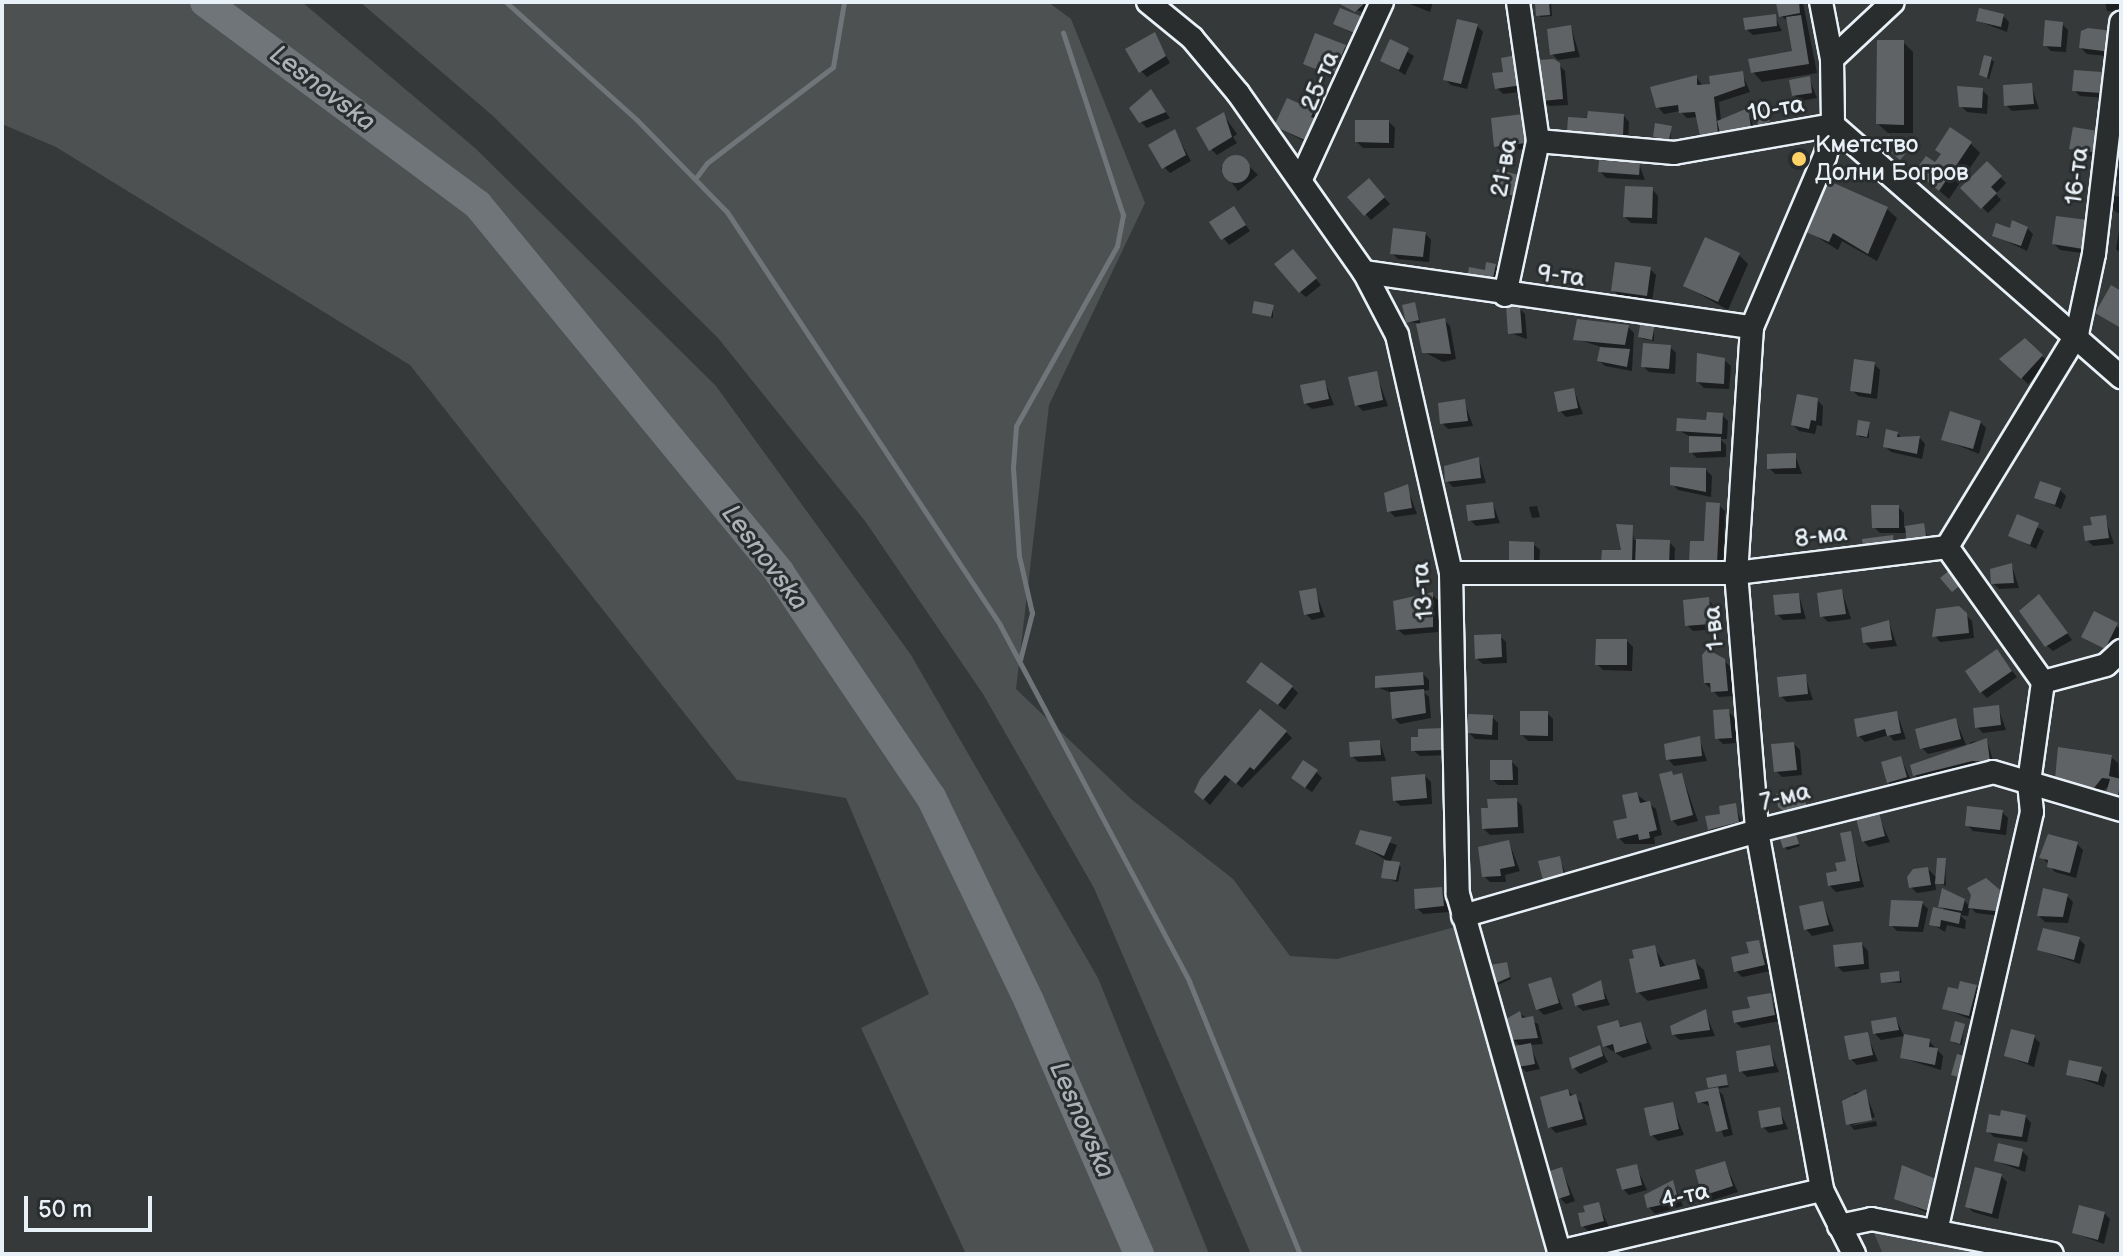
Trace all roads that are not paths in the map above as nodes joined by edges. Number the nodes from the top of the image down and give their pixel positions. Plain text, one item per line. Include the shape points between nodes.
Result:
1 (1148, 2) edge
2 (1382, 2) edge
3 (1518, 2) edge
4 (1821, 2) edge
5 (1893, 2) edge
6 (2121, 23) edge
7 (1832, 59) junction
8 (1833, 125) junction
9 (1538, 141) junction
10 (1301, 179) junction
11 (1364, 272) junction
12 (1505, 295) junction
13 (1752, 327) junction
14 (2077, 334) junction
15 (2121, 377) edge
16 (1947, 547) junction
17 (1451, 573) junction
18 (1736, 573) junction
19 (2121, 651) edge
20 (2043, 682) junction
21 (2029, 782) junction
22 (2121, 810) edge
23 (1757, 831) junction
24 (1463, 916) junction
25 (1822, 1190) junction
26 (1839, 1226) junction
27 (1936, 1231) junction
28 (1559, 1252) joint
29 (1854, 1254) edge
30 (2052, 1254) edge

1 - 10 street, 13-та via 1192,38
2 - 10 street, 25-та
3 - 9 street, 21-ва
4 - 7 street, 1-ва
5 - 7 street
6 - 14 street, 16-та via 2094,254
7 - 8 street, 1-ва
8 - 9 street, 10-та via 1674,153
8 - 13 street, 1-ва via 1825,156
8 - 14 street, 10-та
9 - 12 street, 21-ва
10 - 11 street, 13-та
11 - 12 street, 9-та
11 - 17 street, 13-та via 1397,335
12 - 13 street, 9-та
13 - 18 street, 1-ва
14 - 15 street, 10-та
14 - 16 street
16 - 18 street, 8-ма
16 - 20 street
17 - 18 street, 8-ма
17 - 24 street, 13-та via 1458,894
18 - 23 street, 1-ва
19 - 20 street via 2106,665
20 - 21 street
21 - 22 street, 7-ма
21 - 23 street, 7-ма via 1993,772
21 - 27 street via 2032,812
23 - 24 street, 7-ма
23 - 25 street, 1-ва
24 - 28 street, 13-та
25 - 26 street, 1-ва
25 - 28 street, 4-та
26 - 27 street via 1871,1219
26 - 29 street, 1-ва
27 - 30 street

